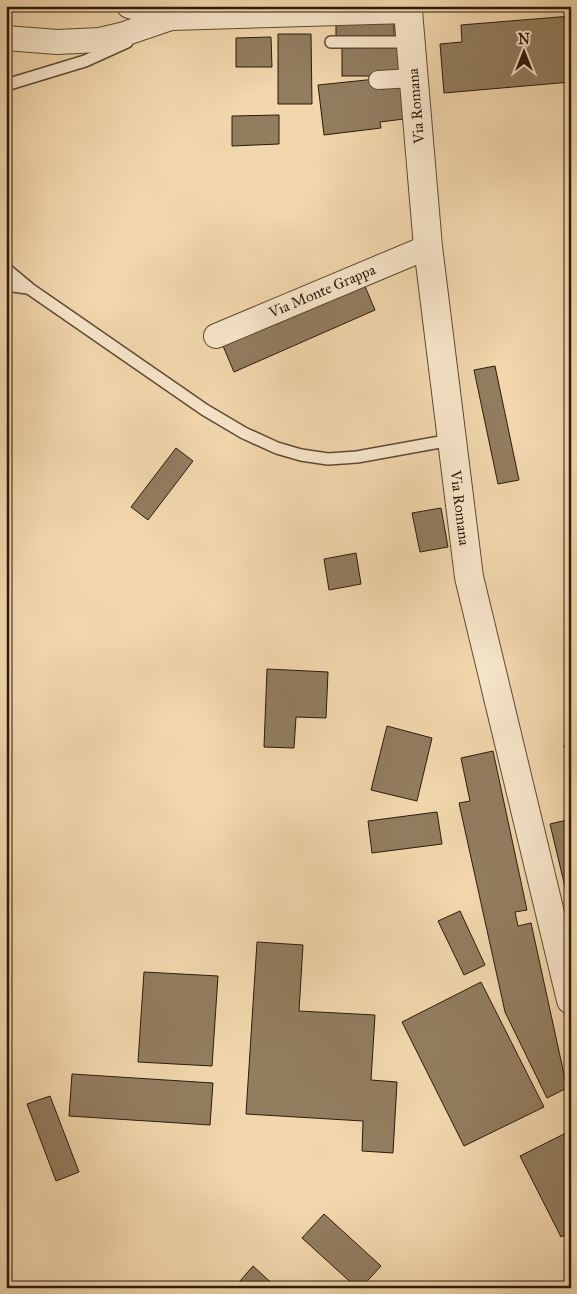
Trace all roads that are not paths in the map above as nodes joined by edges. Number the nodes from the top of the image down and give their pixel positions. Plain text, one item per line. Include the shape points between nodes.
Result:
1 (129, 6) edge
2 (408, 9) edge
3 (171, 18) junction
4 (6, 38) edge
5 (331, 42) dead end
6 (410, 42) junction
7 (413, 78) junction
8 (378, 80) dead end
9 (6, 85) edge
10 (428, 247) junction
11 (6, 269) edge
12 (6, 284) edge
13 (30, 289) junction
14 (216, 336) dead end
15 (451, 440) junction
16 (571, 1000) edge

1 - 3 street
2 - 3 street
2 - 6 street, Via Romana
3 - 4 street via 100,40 57,42
3 - 9 lane via 98,56
5 - 6 lane
6 - 7 street, Via Romana
7 - 8 street
7 - 10 street, Via Romana
10 - 14 street, Via Monte Grappa
10 - 15 street, Via Romana
11 - 13 lane
12 - 13 lane
13 - 15 lane via 205,410 276,448 328,459
15 - 16 street, Via Romana via 469,577

